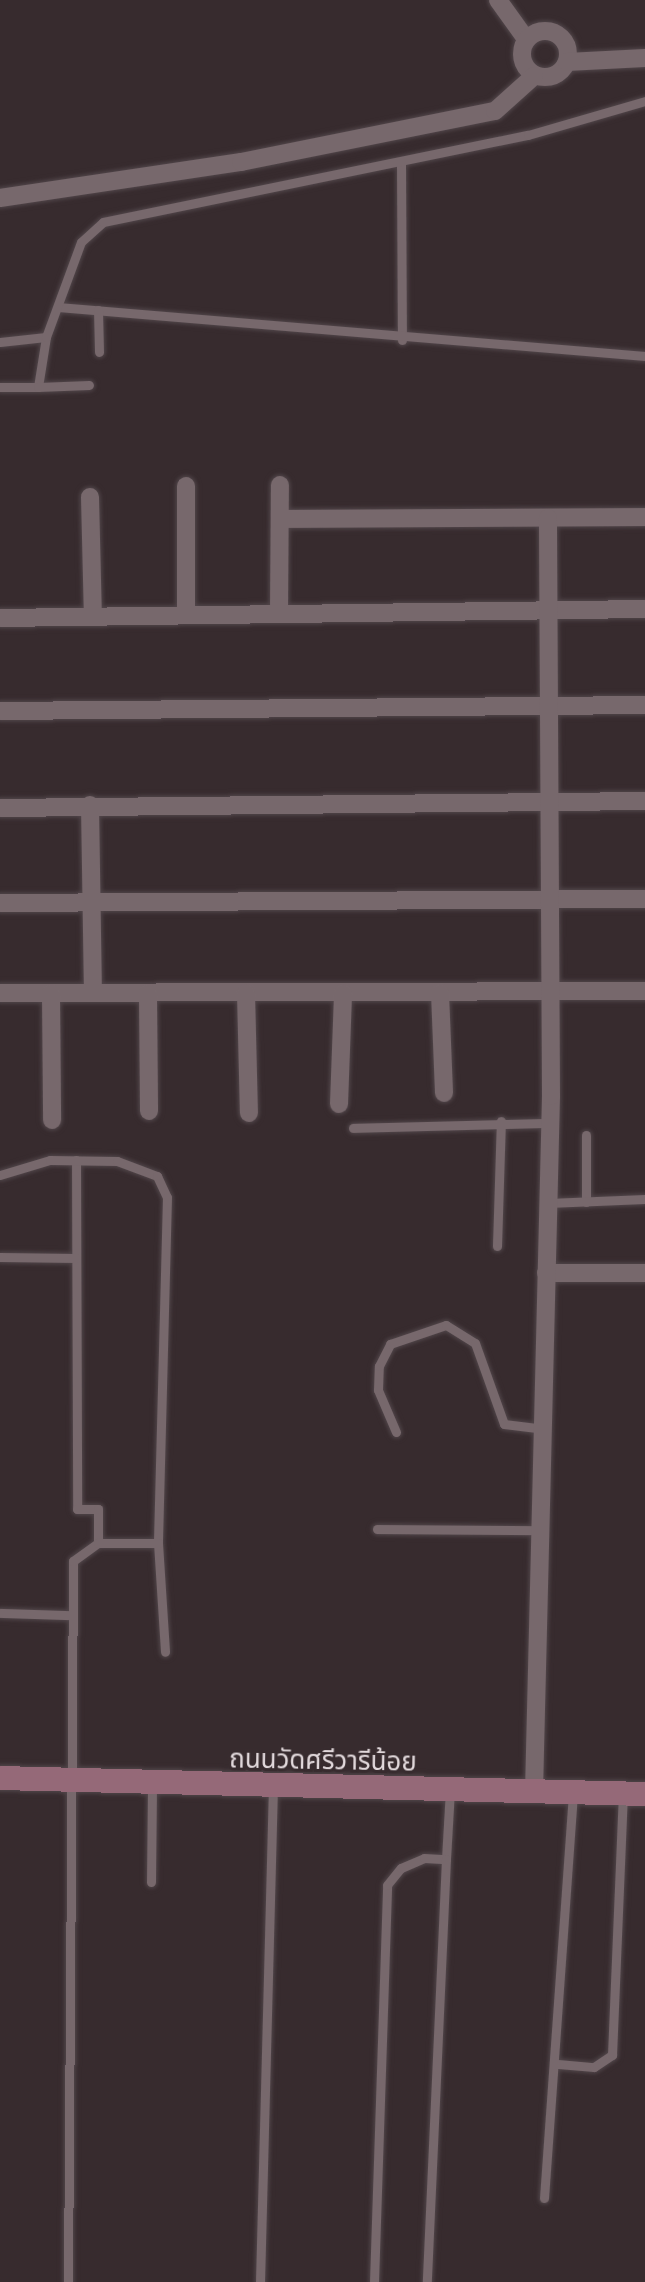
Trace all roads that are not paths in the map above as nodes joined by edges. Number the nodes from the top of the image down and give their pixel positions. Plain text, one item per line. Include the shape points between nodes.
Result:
1 (498, 0) edge
2 (526, 39) junction
3 (645, 58) edge
4 (567, 62) junction
5 (534, 76) junction
6 (645, 101) edge
7 (401, 162) junction
8 (0, 198) edge
9 (58, 307) junction
10 (98, 310) junction
11 (46, 337) junction
12 (402, 340) junction
13 (0, 342) edge
14 (99, 352) dead end
15 (645, 356) edge
16 (89, 385) dead end
17 (0, 387) edge
18 (38, 387) junction
19 (280, 485) dead end
20 (186, 486) dead end
21 (90, 497) dead end
22 (645, 517) edge
23 (548, 518) junction
24 (280, 519) junction
25 (547, 609) junction
26 (645, 609) edge
27 (279, 614) junction
28 (186, 615) junction
29 (93, 617) junction
30 (0, 618) edge
31 (645, 705) edge
32 (545, 706) junction
33 (0, 711) edge
34 (645, 801) edge
35 (548, 802) junction
36 (90, 805) junction
37 (0, 808) edge
38 (645, 899) edge
39 (550, 900) junction
40 (92, 902) junction
41 (0, 903) edge
42 (645, 991) edge
43 (552, 992) junction
44 (0, 993) edge
45 (51, 993) junction
46 (93, 993) junction
47 (148, 993) junction
48 (246, 993) junction
49 (343, 993) junction
50 (440, 993) junction
51 (444, 1093) dead end
52 (339, 1104) dead end
53 (149, 1111) dead end
54 (249, 1113) dead end
55 (52, 1120) dead end
56 (501, 1121) junction
57 (550, 1123) junction
58 (353, 1128) dead end
59 (586, 1135) dead end
60 (76, 1160) junction
61 (0, 1175) edge
62 (645, 1199) edge
63 (586, 1202) junction
64 (548, 1203) junction
65 (497, 1246) dead end
66 (0, 1257) edge
67 (76, 1258) junction
68 (546, 1273) junction
69 (645, 1273) edge
70 (543, 1429) junction
71 (396, 1432) dead end
72 (377, 1529) dead end
73 (540, 1530) junction
74 (98, 1543) junction
75 (158, 1543) junction
76 (0, 1613) edge
77 (68, 1615) junction
78 (165, 1652) dead end
79 (0, 1778) edge
80 (70, 1780) junction
81 (152, 1782) junction
82 (273, 1786) junction
83 (450, 1790) junction
84 (534, 1792) junction
85 (573, 1792) junction
86 (634, 1794) edge
87 (446, 1859) junction
88 (151, 1882) dead end
89 (558, 2064) junction
90 (544, 2198) dead end
91 (68, 2282) edge
92 (260, 2282) edge
93 (374, 2282) edge
94 (427, 2282) edge

1 - 2 street
2 - 4 street via 556,34
2 - 5 street via 523,63
3 - 4 street
4 - 5 street via 558,74
5 - 8 street via 495,111 241,162
6 - 7 lane
7 - 9 lane via 103,222 81,242
7 - 12 lane
9 - 10 lane
9 - 11 lane
10 - 12 lane
10 - 14 lane
11 - 13 lane
11 - 18 lane
12 - 15 lane
16 - 18 lane
17 - 18 lane
19 - 24 street
20 - 28 street
21 - 29 street
22 - 23 street
23 - 24 street
23 - 25 street
24 - 27 street
25 - 26 street
25 - 27 street
25 - 32 street
27 - 28 street
28 - 29 street
29 - 30 street
31 - 32 street
32 - 33 street
32 - 35 street
34 - 35 street
35 - 36 street
35 - 39 street
36 - 37 street
36 - 40 street
38 - 39 street
39 - 40 street
39 - 43 street
40 - 41 street
40 - 46 street
42 - 43 street
43 - 50 street
43 - 57 street
44 - 45 street
45 - 46 street
45 - 55 street
46 - 47 street
47 - 48 street
47 - 53 street
48 - 49 street
48 - 54 street
49 - 50 street
49 - 52 street
50 - 51 street
56 - 57 lane
56 - 58 lane
56 - 65 lane
57 - 64 street
59 - 63 lane
60 - 61 lane
60 - 67 lane
60 - 75 lane via 144,1168 167,1197
62 - 63 lane
63 - 64 lane
64 - 68 street
66 - 67 lane
67 - 74 lane via 77,1509 98,1509
68 - 69 street
68 - 70 street
70 - 71 lane via 504,1424 475,1343 446,1325 390,1344 379,1366 378,1390
70 - 73 street
72 - 73 lane
73 - 84 street
74 - 75 lane
74 - 77 lane via 73,1561
75 - 78 lane
76 - 77 lane
77 - 80 lane
79 - 80 main road, ถนนวัดศรีวารีน้อย
80 - 81 main road, ถนนวัดศรีวารีน้อย
80 - 91 lane
81 - 82 main road, ถนนวัดศรีวารีน้อย
81 - 88 lane
82 - 83 main road, ถนนวัดศรีวารีน้อย
82 - 92 lane
83 - 84 main road, ถนนวัดศรีวารีน้อย
83 - 87 lane
84 - 85 main road, ถนนวัดศรีวารีน้อย
85 - 86 main road, ถนนวัดศรีวารีน้อย
85 - 89 lane
86 - 89 lane via 612,2055 594,2067
87 - 93 lane via 414,1862 387,1885
87 - 94 lane
89 - 90 lane

